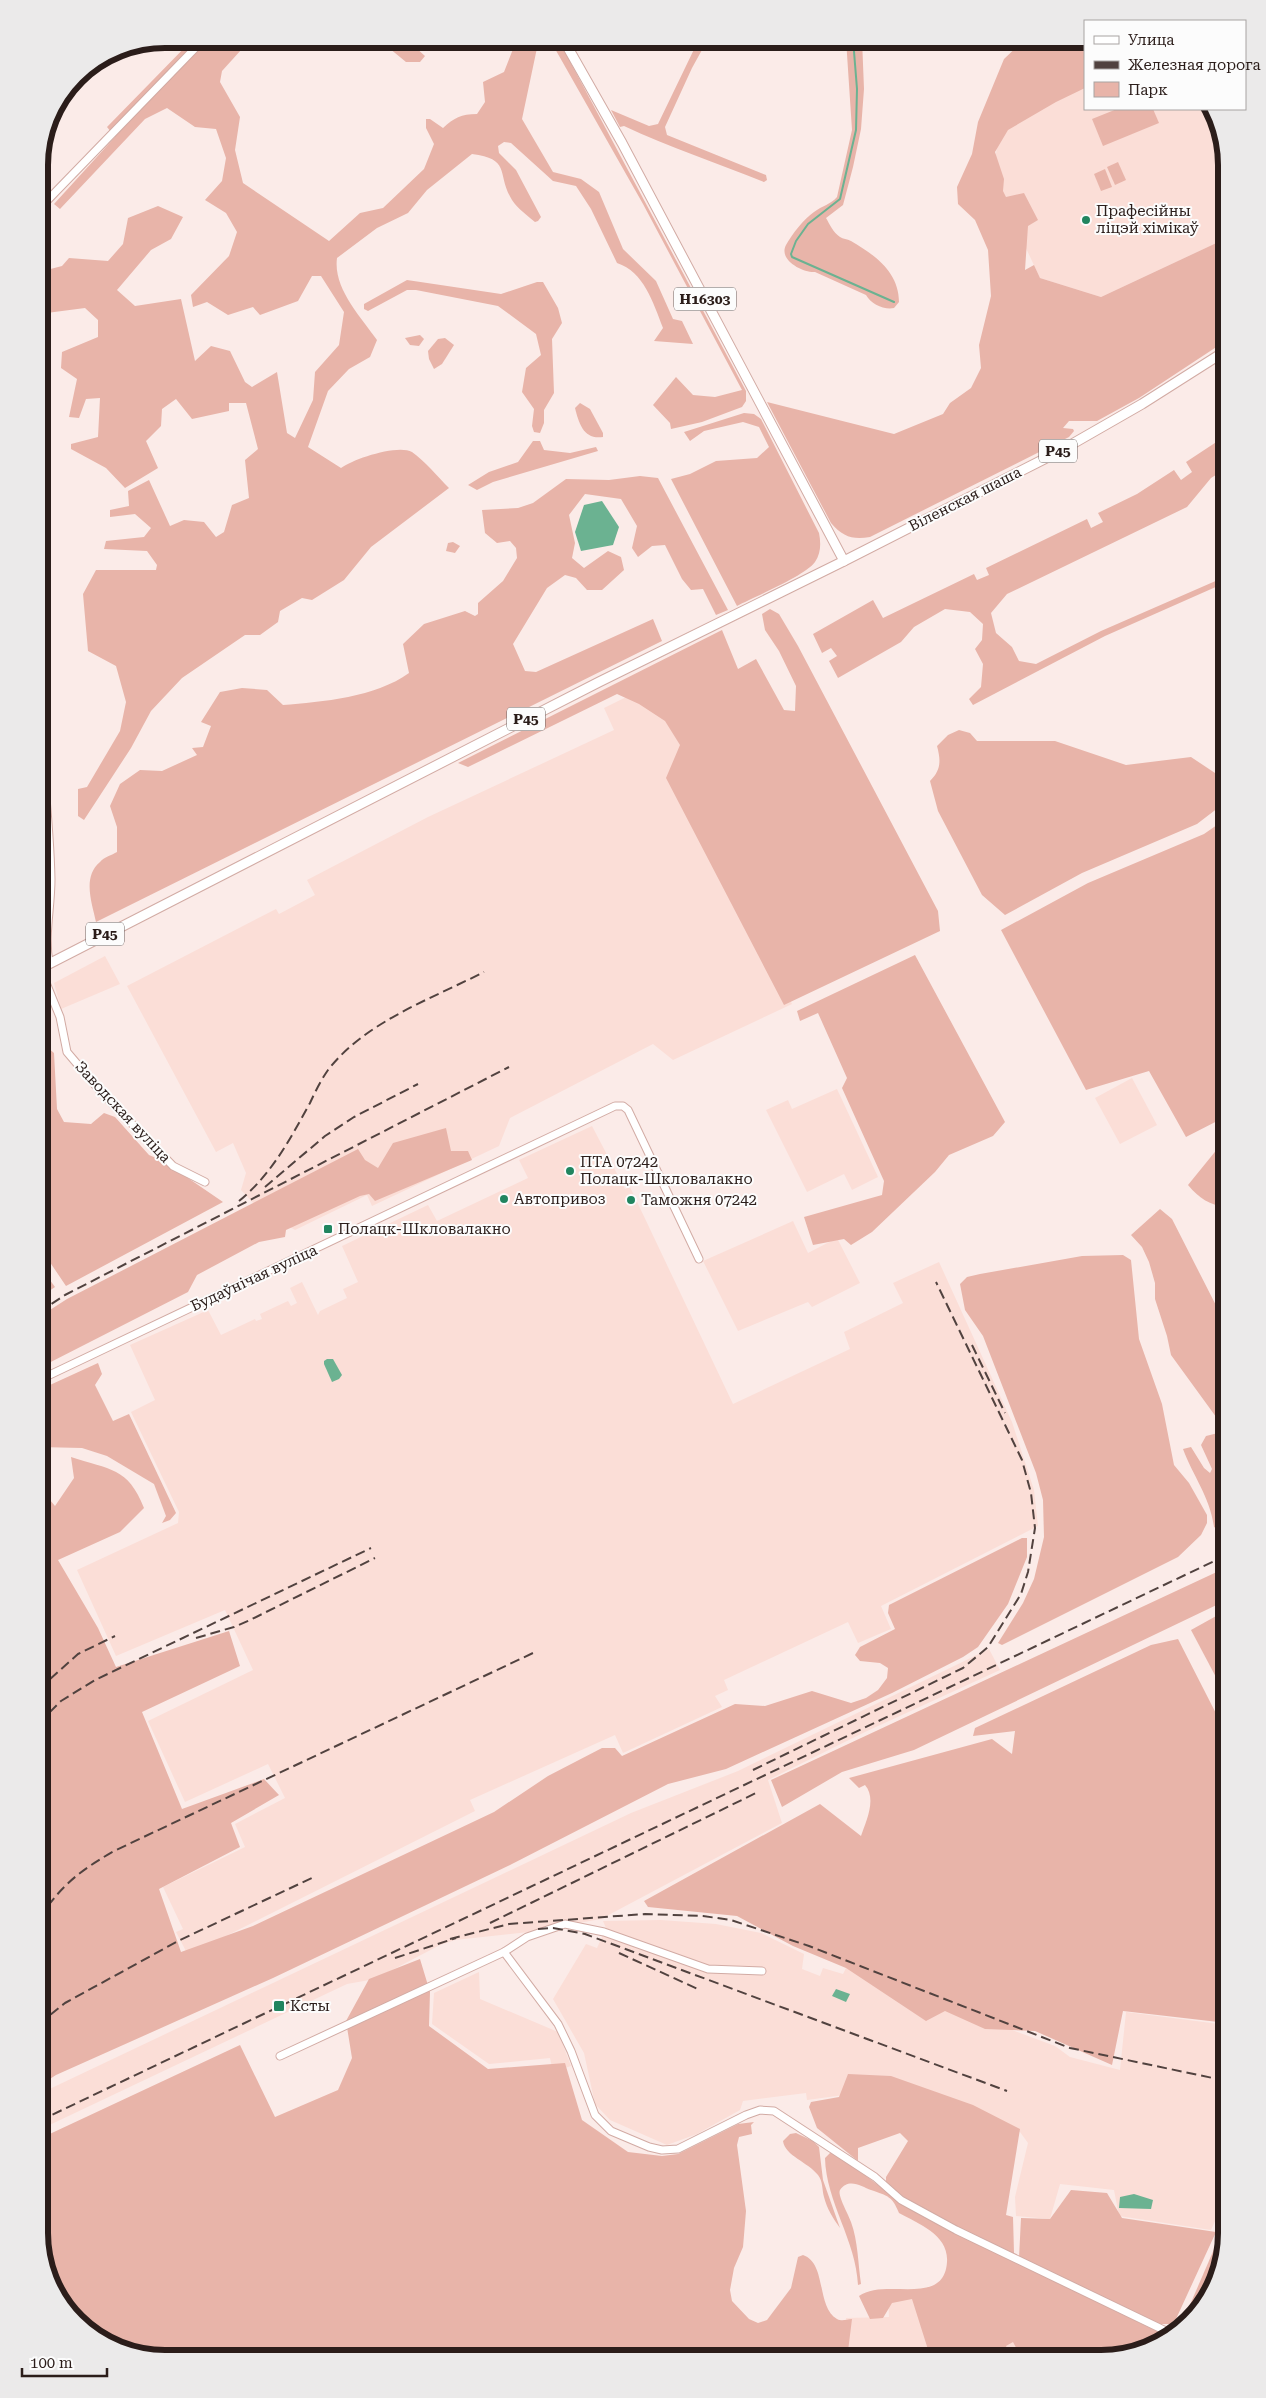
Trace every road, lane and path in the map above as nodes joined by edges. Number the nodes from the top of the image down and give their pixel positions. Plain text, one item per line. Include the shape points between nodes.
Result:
1 (195, 48) edge
2 (568, 48) edge
3 (48, 200) edge
4 (1218, 356) edge
5 (844, 561) junction
6 (48, 838) edge
7 (48, 922) edge
8 (48, 958) edge
9 (49, 963) joint
10 (48, 988) edge
11 (205, 1182) dead end
12 (700, 1259) dead end
13 (48, 1376) edge
14 (504, 1952) junction
15 (762, 1971) dead end
16 (280, 2056) dead end
17 (1166, 2331) edge

1 - 3 street
2 - 5 main road, Н16303
4 - 5 main road, Віленская шаша / Р45 via 1104,426
5 - 9 main road, Р45 via 599,682
6 - 7 street via 51,878
8 - 9 street
10 - 11 street, Заводская вуліца via 60,1017 67,1052 173,1166
12 - 13 street, Будаўнічая вуліца via 630,1113 623,1106 615,1106
14 - 15 street via 527,1937 565,1924 604,1932 708,1969
14 - 16 street
14 - 17 street via 558,2024 595,2115 611,2131 649,2147 678,2149 746,2115 760,2110 774,2111 875,2177 901,2200 956,2230

